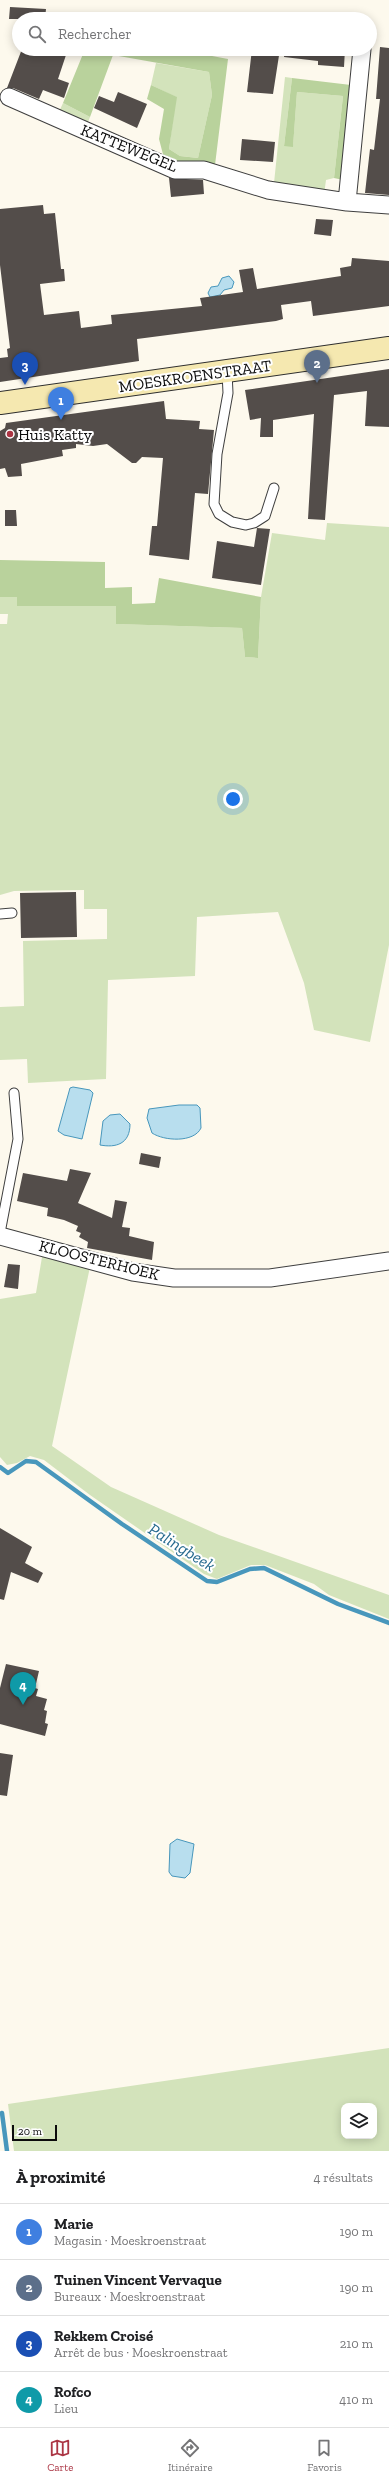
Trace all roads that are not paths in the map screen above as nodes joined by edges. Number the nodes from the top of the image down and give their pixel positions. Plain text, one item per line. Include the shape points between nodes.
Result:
1 (361, 56) edge
2 (9, 97) dead end
3 (347, 202) junction
4 (389, 205) edge
5 (389, 348) edge
6 (227, 372) junction
7 (0, 403) edge
8 (274, 488) dead end
9 (12, 913) dead end
10 (0, 914) edge
11 (14, 1093) dead end
12 (0, 1235) edge
13 (389, 1261) edge

1 - 3 street
2 - 3 street, KATTEWEGEL via 175,170 204,170 268,190
3 - 4 street, KATTEWEGEL
5 - 6 main road, MOESKROENSTRAAT
6 - 7 main road, MOESKROENSTRAAT
6 - 8 lane via 228,393 217,454 214,504 218,514 232,522 246,525 254,523 265,516
9 - 10 lane
11 - 12 lane via 18,1139
12 - 13 street, KLOOSTERHOEK via 133,1272 174,1278 270,1278

